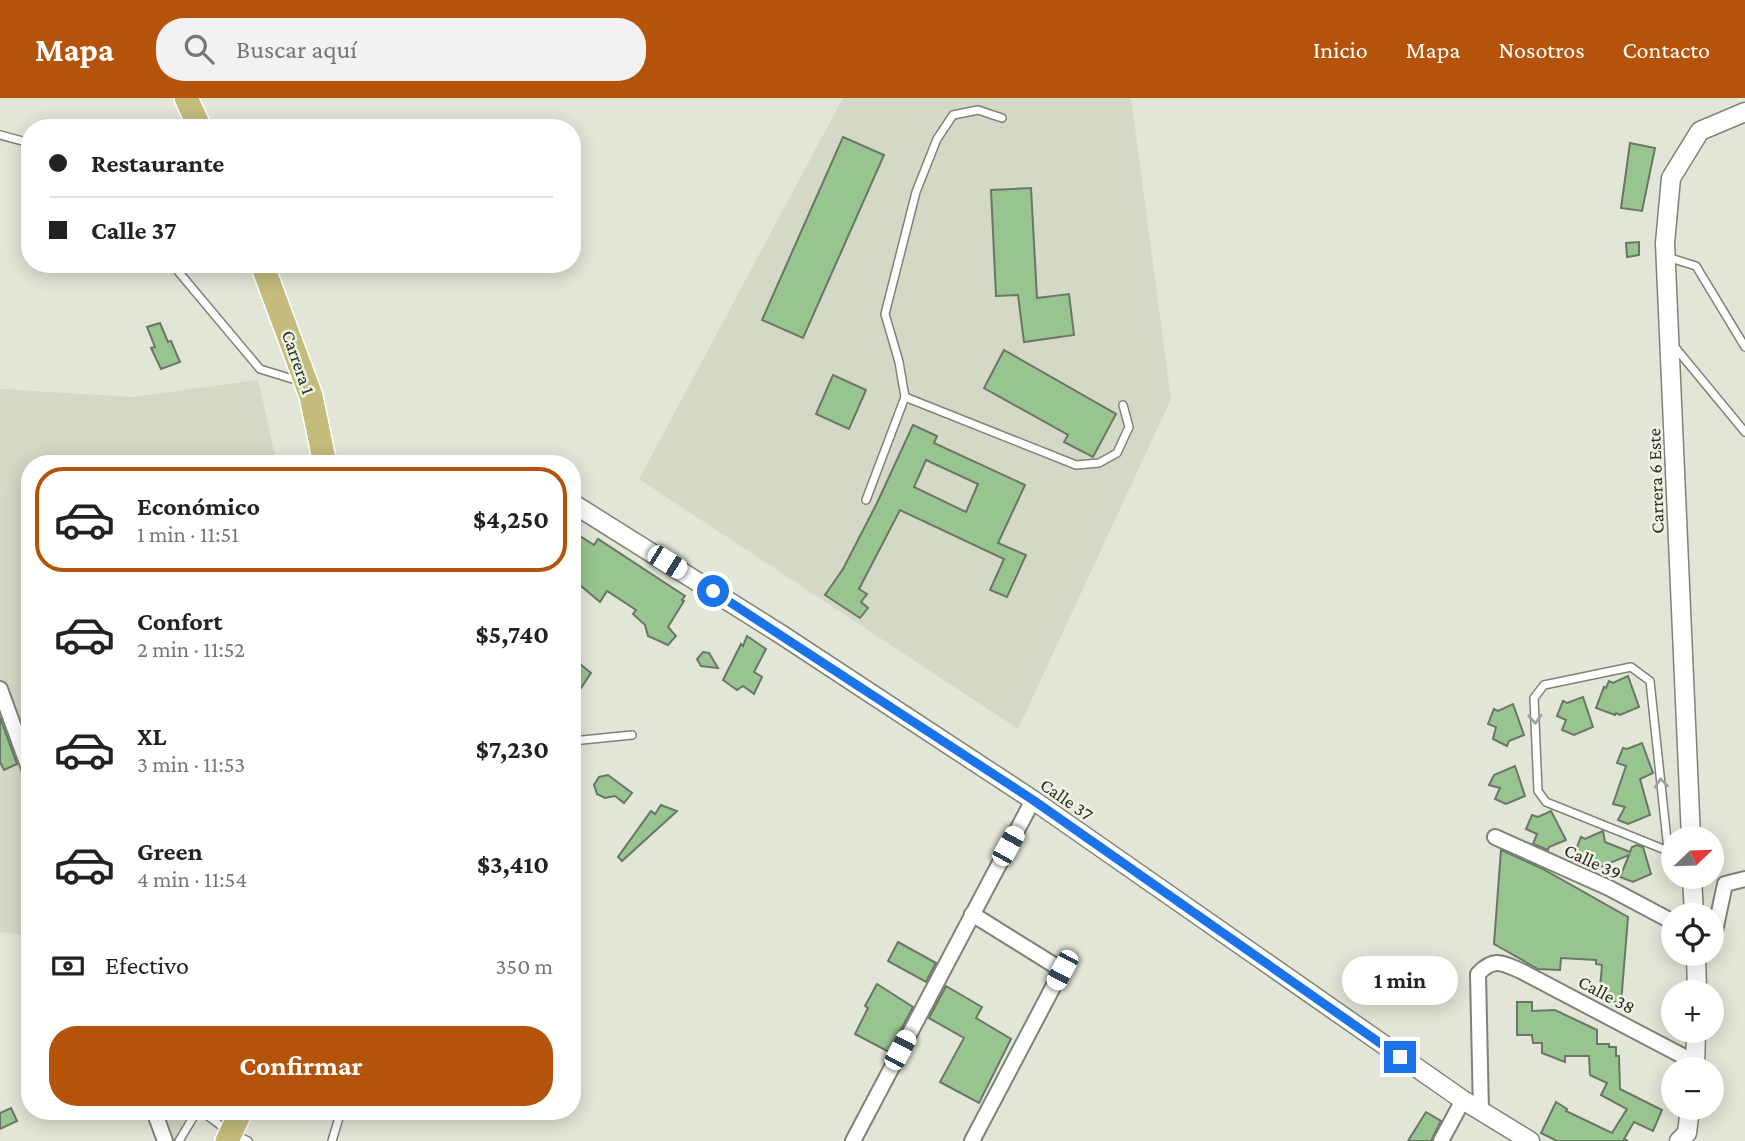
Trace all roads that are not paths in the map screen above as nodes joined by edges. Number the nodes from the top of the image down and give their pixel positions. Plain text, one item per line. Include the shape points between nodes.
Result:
1 (186, 98) edge
2 (1745, 112) edge
3 (1002, 118) dead end
4 (196, 119) edge
5 (0, 135) edge
6 (21, 141) edge
7 (1666, 257) junction
8 (180, 273) edge
9 (265, 273) edge
10 (1670, 340) junction
11 (1745, 347) edge
12 (306, 383) junction
13 (905, 397) junction
14 (1123, 405) dead end
15 (1745, 432) edge
16 (323, 455) edge
17 (866, 500) dead end
18 (581, 509) edge
19 (0, 689) edge
20 (632, 734) dead end
21 (581, 740) edge
22 (21, 746) edge
23 (1033, 800) junction
24 (1690, 826) edge
25 (1495, 837) dead end
26 (1670, 852) edge
27 (1745, 879) edge
28 (1721, 903) edge
29 (972, 914) junction
30 (1661, 916) edge
31 (1679, 1057) edge
32 (1463, 1100) junction
33 (1482, 1112) junction
34 (157, 1120) edge
35 (193, 1120) edge
36 (211, 1120) edge
37 (239, 1120) edge
38 (338, 1120) edge
39 (1689, 1120) edge
40 (235, 1138) edge
41 (165, 1141) edge
42 (179, 1141) edge
43 (332, 1141) edge
44 (853, 1141) edge
45 (972, 1141) edge
46 (1441, 1141) edge
47 (1530, 1141) edge
48 (1679, 1141) edge

1 - 4 main road
2 - 7 street, Carrera 6 Este via 1700,131 1671,178
3 - 13 lane via 978,110 953,115 937,139 916,192 885,314
5 - 6 lane
7 - 10 street, Carrera 6 Este
7 - 11 lane via 1696,266
8 - 12 lane via 260,369
9 - 12 main road, Carrera 1
10 - 15 lane
10 - 24 street, Carrera 6 Este
12 - 16 main road, Carrera 1
13 - 14 lane via 1076,465 1100,463 1117,453 1129,426
13 - 17 lane
18 - 23 street, Calle 37
19 - 22 street
20 - 21 lane
23 - 29 street
23 - 32 street, Calle 37
25 - 30 street, Calle 39
26 -> 26 lane via 1650,681 1631,667 1545,685 1534,698 1538,791 1546,802
27 - 28 street via 1725,884
29 - 44 street
29 - 45 street via 1062,970
31 - 33 street, Calle 38 via 1521,971 1488,964 1478,974
32 - 33 street, Calle 37
32 - 46 street
33 - 47 street, Calle 37
34 - 41 street
35 - 42 lane
36 - 40 lane
37 - 40 main road
38 - 43 lane
39 - 48 street via 1687,1133

